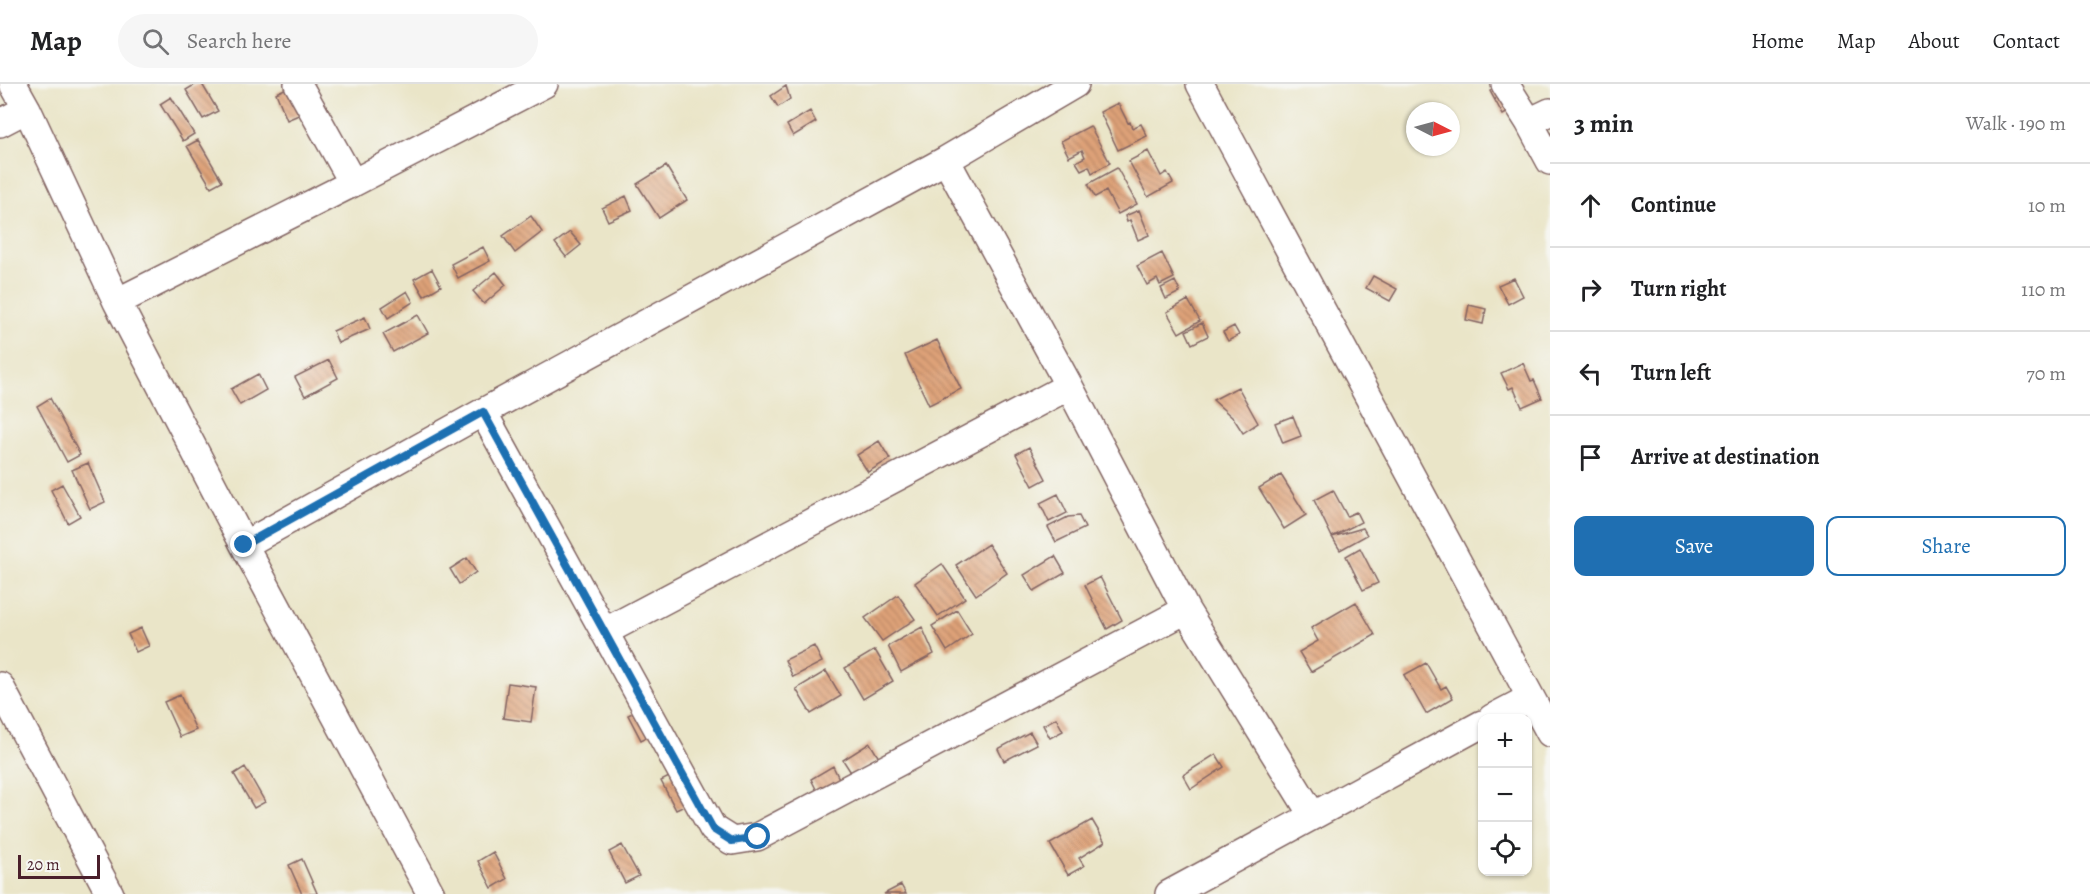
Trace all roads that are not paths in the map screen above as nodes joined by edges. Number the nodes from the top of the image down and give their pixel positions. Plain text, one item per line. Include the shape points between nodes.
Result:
1 (13, 84) edge
2 (298, 84) edge
3 (544, 84) edge
4 (1075, 84) edge
5 (1200, 84) edge
6 (1505, 84) edge
7 (27, 109) junction
8 (1539, 117) edge
9 (0, 123) edge
10 (946, 160) junction
11 (1550, 161) edge
12 (353, 183) junction
13 (117, 302) junction
14 (1069, 386) junction
15 (483, 412) junction
16 (244, 545) junction
17 (1186, 610) junction
18 (603, 632) junction
19 (0, 686) edge
20 (1530, 698) junction
21 (1500, 714) edge
22 (1478, 726) edge
23 (1550, 733) edge
24 (1313, 816) junction
25 (110, 894) edge
26 (431, 894) edge
27 (1169, 894) edge

1 - 7 street
2 - 12 street
3 - 12 street
4 - 10 street
5 - 20 street
6 - 8 street
7 - 9 street
7 - 13 street
8 - 11 street
10 - 14 street
10 - 15 street
12 - 13 street
13 - 16 street
14 - 17 street
14 - 18 street
15 - 16 street
15 - 18 street
16 - 26 street
17 - 18 street via 758,837 732,841 713,829
17 - 24 street
19 - 25 street
20 - 21 street
20 - 23 street
22 - 24 street
24 - 27 street

